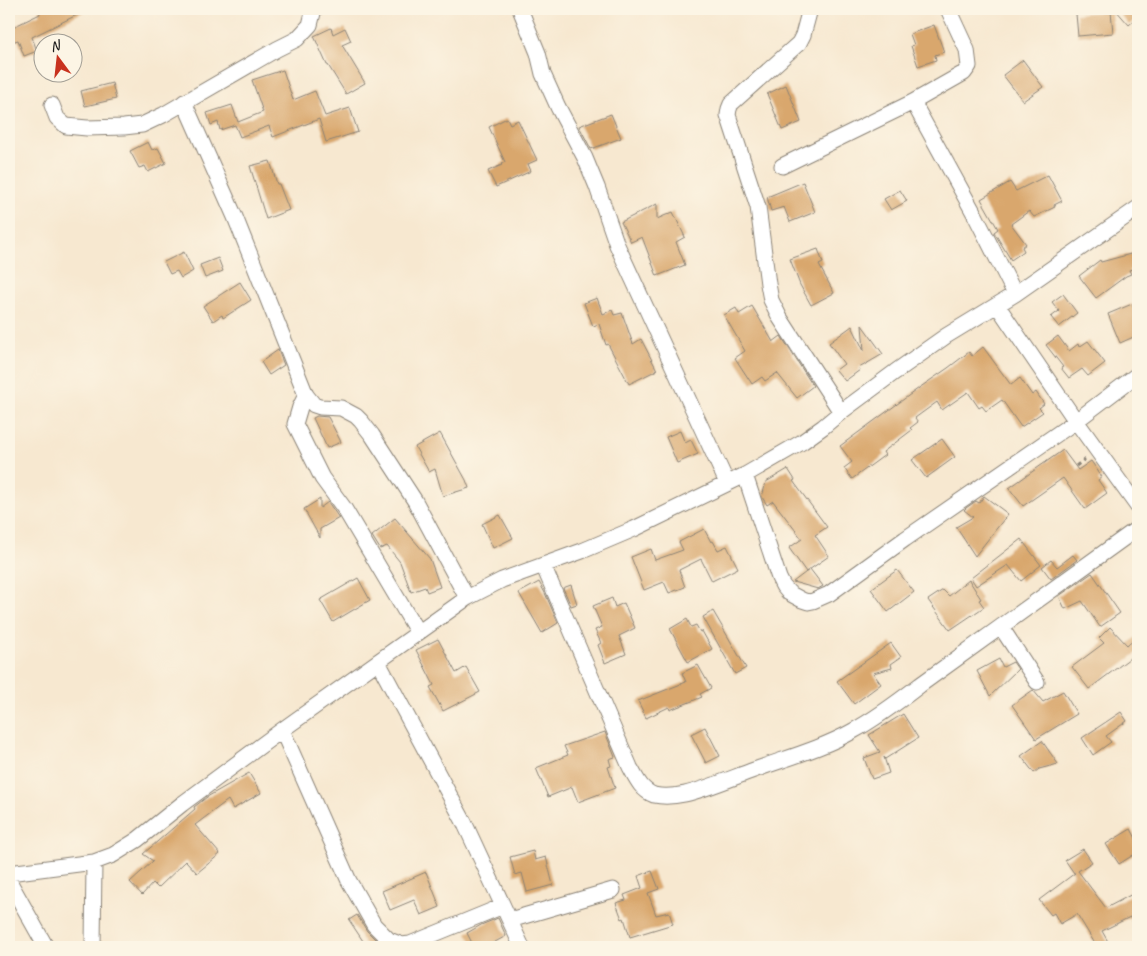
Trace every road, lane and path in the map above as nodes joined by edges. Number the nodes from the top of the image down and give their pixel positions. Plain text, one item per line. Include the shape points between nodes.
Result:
1 (314, 9) edge
2 (520, 9) edge
3 (810, 9) edge
4 (948, 9) edge
5 (184, 102) junction
6 (913, 102) junction
7 (52, 105) dead end
8 (782, 166) dead end
9 (1138, 208) edge
10 (1015, 294) junction
11 (997, 305) junction
12 (1138, 374) edge
13 (306, 395) junction
14 (841, 412) junction
15 (1076, 421) junction
16 (745, 475) junction
17 (727, 483) junction
18 (1138, 507) edge
19 (1138, 528) edge
20 (543, 565) junction
21 (466, 598) junction
22 (1000, 627) junction
23 (418, 633) junction
24 (378, 662) junction
25 (1037, 682) dead end
26 (282, 730) junction
27 (94, 862) junction
28 (9, 873) edge
29 (9, 881) edge
30 (613, 890) dead end
31 (503, 906) junction
32 (510, 920) junction
33 (46, 947) edge
34 (93, 947) edge
35 (522, 947) edge

1 - 5 street via 310,25 296,39
2 - 17 street via 547,82 598,187 617,245
3 - 14 street via 804,35 798,43 731,104 728,115 758,207 771,300
4 - 6 street via 968,50 969,66 964,73
5 - 7 street via 142,124 114,128 66,126 57,118
5 - 13 street via 235,217
6 - 8 street
6 - 10 street
9 - 10 street
10 - 11 street
11 - 14 street via 946,336
11 - 15 street
12 - 15 street
13 - 21 street via 314,405 341,408 361,421 416,501
13 - 23 street via 295,424 322,478 344,508
14 - 16 street via 802,442
15 - 16 street via 829,594 808,602 797,598 779,578
15 - 18 street
16 - 17 street
17 - 20 street via 634,529
19 - 22 street
20 - 21 street
20 - 22 street via 630,767 638,782 656,795 685,794 819,747 852,732
21 - 23 street
22 - 25 street
23 - 24 street
24 - 26 street
24 - 31 street via 464,822
26 - 27 street via 137,840
26 - 31 street via 349,881 374,925 389,940 410,944
27 - 28 street
27 - 34 street
29 - 33 street
30 - 32 street
31 - 32 street
32 - 35 street

